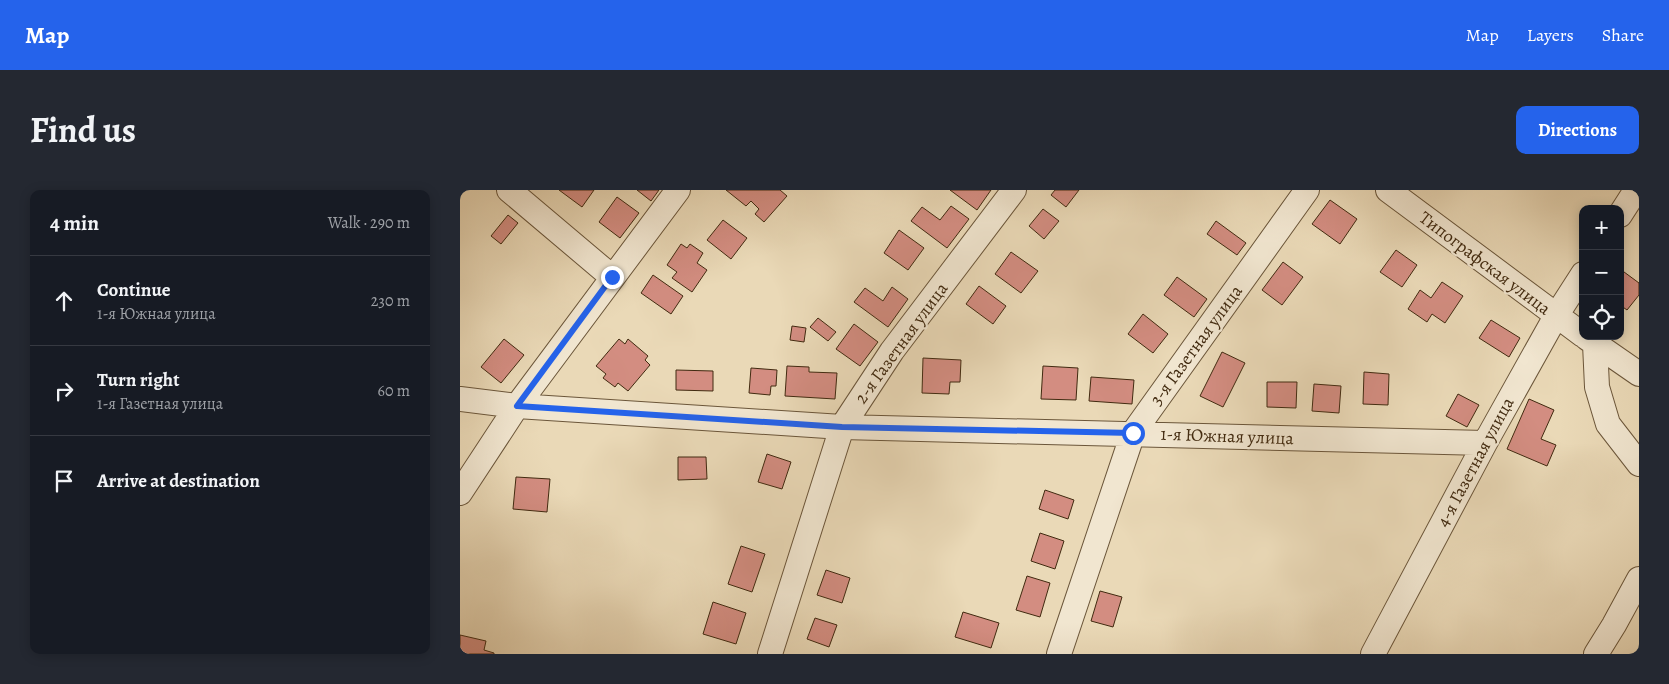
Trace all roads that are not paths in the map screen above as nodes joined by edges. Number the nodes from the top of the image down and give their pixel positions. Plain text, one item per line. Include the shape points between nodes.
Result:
1 (509, 190) edge
2 (678, 190) edge
3 (1014, 190) edge
4 (1307, 190) edge
5 (1388, 190) edge
6 (1636, 190) edge
7 (1624, 209) edge
8 (612, 277) junction
9 (1579, 280) edge
10 (1556, 316) junction
11 (1579, 333) edge
12 (1587, 340) edge
13 (1588, 340) edge
14 (1639, 374) edge
15 (460, 399) edge
16 (517, 406) junction
17 (842, 427) junction
18 (1133, 433) junction
19 (1485, 443) junction
20 (1639, 464) edge
21 (460, 493) edge
22 (1639, 579) edge
23 (770, 654) edge
24 (1059, 654) edge
25 (1373, 654) edge
26 (1596, 654) edge

1 - 8 street
2 - 8 street
3 - 17 street, 2-я Газетная улица via 892,351
4 - 18 street, 3-я Газетная улица
5 - 10 street, Типографская улица
6 - 7 street
8 - 16 street
9 - 10 street, 4-я Газетная улица
10 - 11 street, Типографская улица
10 - 19 street, 4-я Газетная улица
12 - 20 street via 1608,424
13 - 14 street, Типографская улица
15 - 16 street, 1-я Южная улица
16 - 17 street, 1-я Южная улица
16 - 21 street
17 - 18 street, 1-я Южная улица
17 - 23 street, 2-я Газетная улица
18 - 19 street, 1-я Южная улица
18 - 24 street, 3-я Газетная улица
19 - 25 street, 4-я Газетная улица
22 - 26 street

